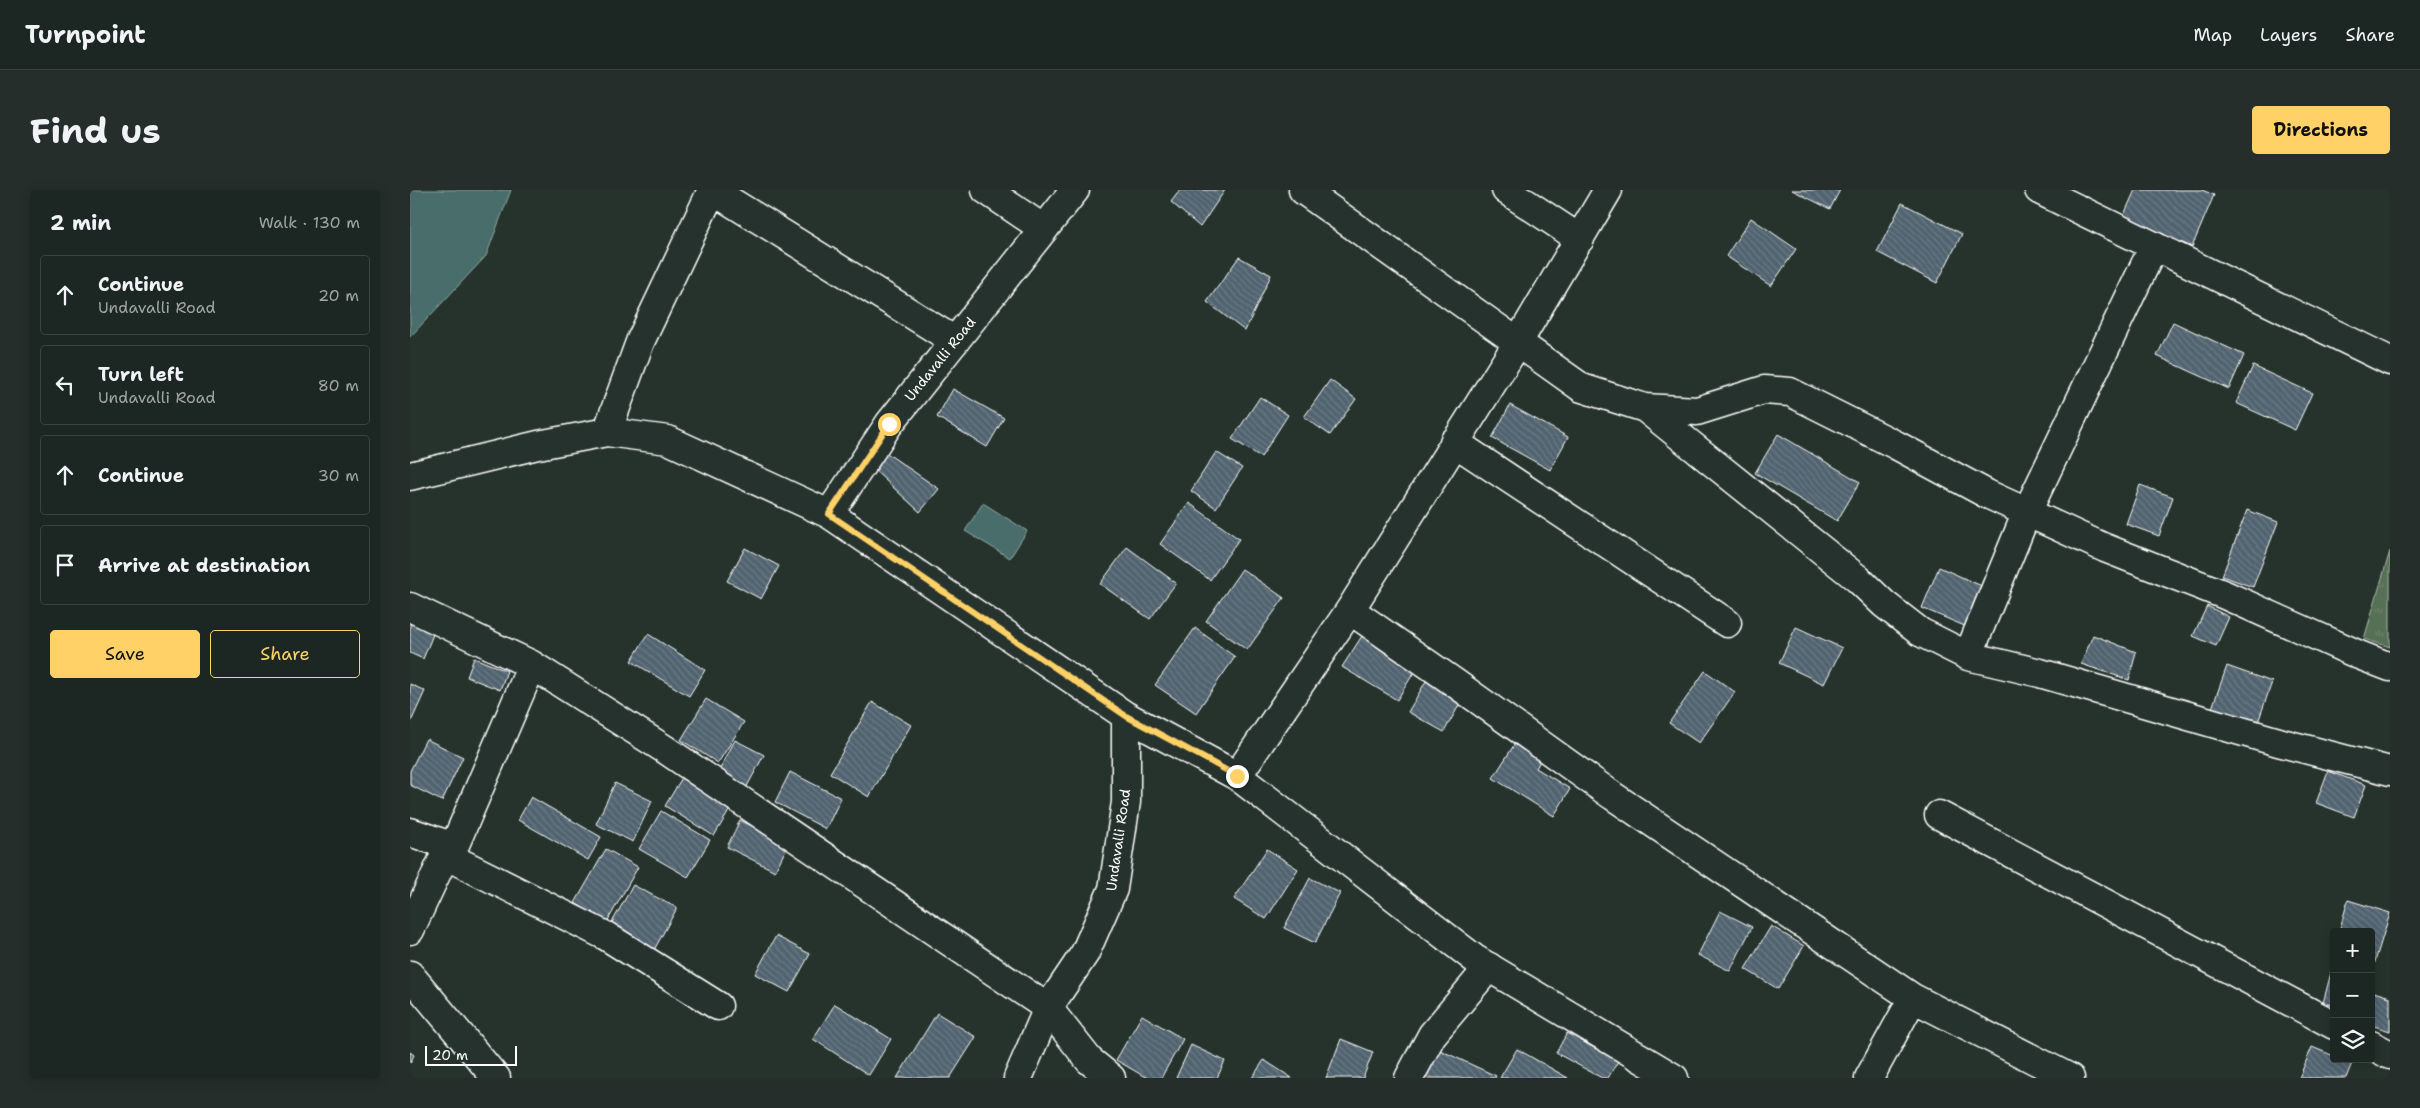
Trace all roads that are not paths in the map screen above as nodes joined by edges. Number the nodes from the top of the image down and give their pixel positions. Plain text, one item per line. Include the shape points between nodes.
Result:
1 (712, 190) edge
2 (986, 190) edge
3 (1075, 190) edge
4 (1303, 190) edge
5 (1506, 190) edge
6 (1608, 190) edge
7 (2039, 190) edge
8 (1044, 229) junction
9 (1580, 240) junction
10 (2154, 246) junction
11 (955, 341) junction
12 (1517, 344) junction
13 (2390, 361) edge
14 (1645, 408) junction
15 (606, 432) junction
16 (1454, 442) junction
17 (410, 476) edge
18 (2027, 512) junction
19 (829, 514) junction
20 (410, 607) edge
21 (1350, 610) junction
22 (1727, 623) dead end
23 (1968, 656) junction
24 (532, 666) junction
25 (2390, 667) edge
26 (1126, 716) junction
27 (2390, 771) edge
28 (1237, 776) junction
29 (1939, 815) dead end
30 (410, 832) edge
31 (450, 851) junction
32 (410, 930) edge
33 (1489, 968) junction
34 (410, 975) edge
35 (1913, 998) junction
36 (718, 1006) dead end
37 (1048, 1008) junction
38 (2330, 1023) edge
39 (2375, 1047) edge
40 (2390, 1055) edge
41 (496, 1078) edge
42 (1018, 1078) edge
43 (1111, 1078) edge
44 (1409, 1078) edge
45 (1674, 1078) edge
46 (1869, 1078) edge
47 (2070, 1078) edge

1 - 11 street
1 - 15 street via 640,342
2 - 8 street
3 - 8 street, Undavalli Road
4 - 12 street
5 - 9 street
6 - 9 street
7 - 10 street
8 - 11 street, Undavalli Road
9 - 12 street
10 - 13 street
10 - 18 street
11 - 19 street, Undavalli Road via 889,424
12 - 14 street via 1582,388
12 - 16 street
14 - 18 street via 1697,411 1764,390 1790,392
14 - 23 street via 1920,632
15 - 17 street
15 - 19 street via 668,440
16 - 21 street
16 - 22 street
18 - 23 street
18 - 25 street
19 - 26 street
20 - 24 street
21 - 28 street
21 - 35 street via 1613,796
23 - 27 street via 2040,673
24 - 31 street
24 - 37 street via 666,750
26 - 28 street
26 - 37 street, Undavalli Road via 1126,802 1113,889 1085,953
28 - 33 street
29 - 38 street
30 - 31 street
31 - 32 street
31 - 36 street via 606,936
33 - 44 street via 1432,1035
33 - 45 street
34 - 41 street
35 - 46 street
35 - 47 street
37 - 42 street, Undavalli Road
37 - 43 street via 1089,1060
39 - 40 street

